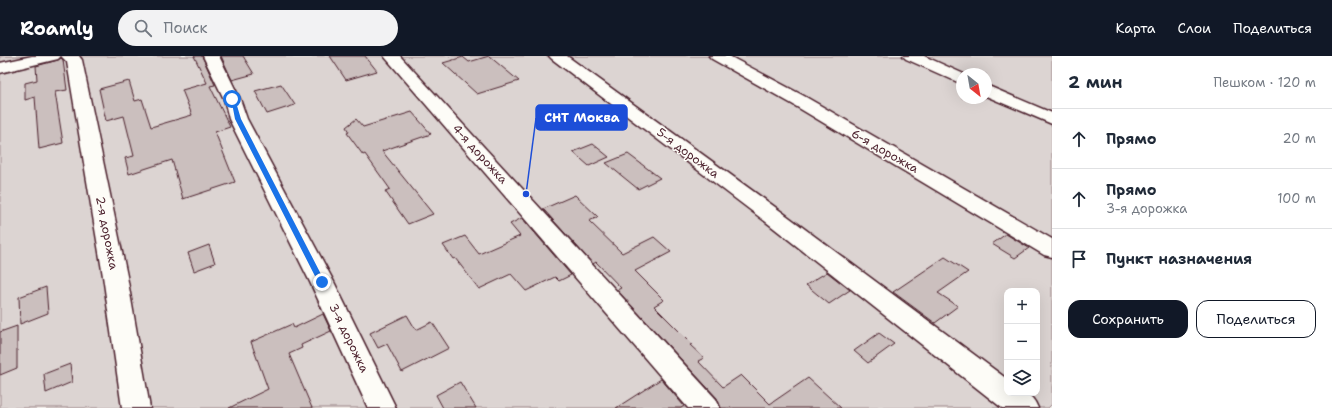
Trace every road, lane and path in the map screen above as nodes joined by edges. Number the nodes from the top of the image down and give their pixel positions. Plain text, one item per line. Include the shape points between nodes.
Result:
1 (211, 56) edge
2 (392, 56) edge
3 (557, 56) edge
4 (717, 56) edge
5 (911, 56) edge
6 (65, 57) edge
7 (0, 68) edge
8 (956, 76) edge
9 (992, 93) edge
10 (1052, 119) edge
11 (1052, 249) edge
12 (136, 408) edge
13 (382, 408) edge
14 (706, 408) edge
15 (1024, 408) edge

1 - 13 street, 3-я дорожка via 232,99 238,119 322,282
2 - 14 street, 4-я дорожка
3 - 15 street, 5-я дорожка via 818,250
4 - 11 street, 6-я дорожка via 798,100
5 - 8 street
6 - 7 street
6 - 12 street, 2-я дорожка via 115,276
9 - 10 street

